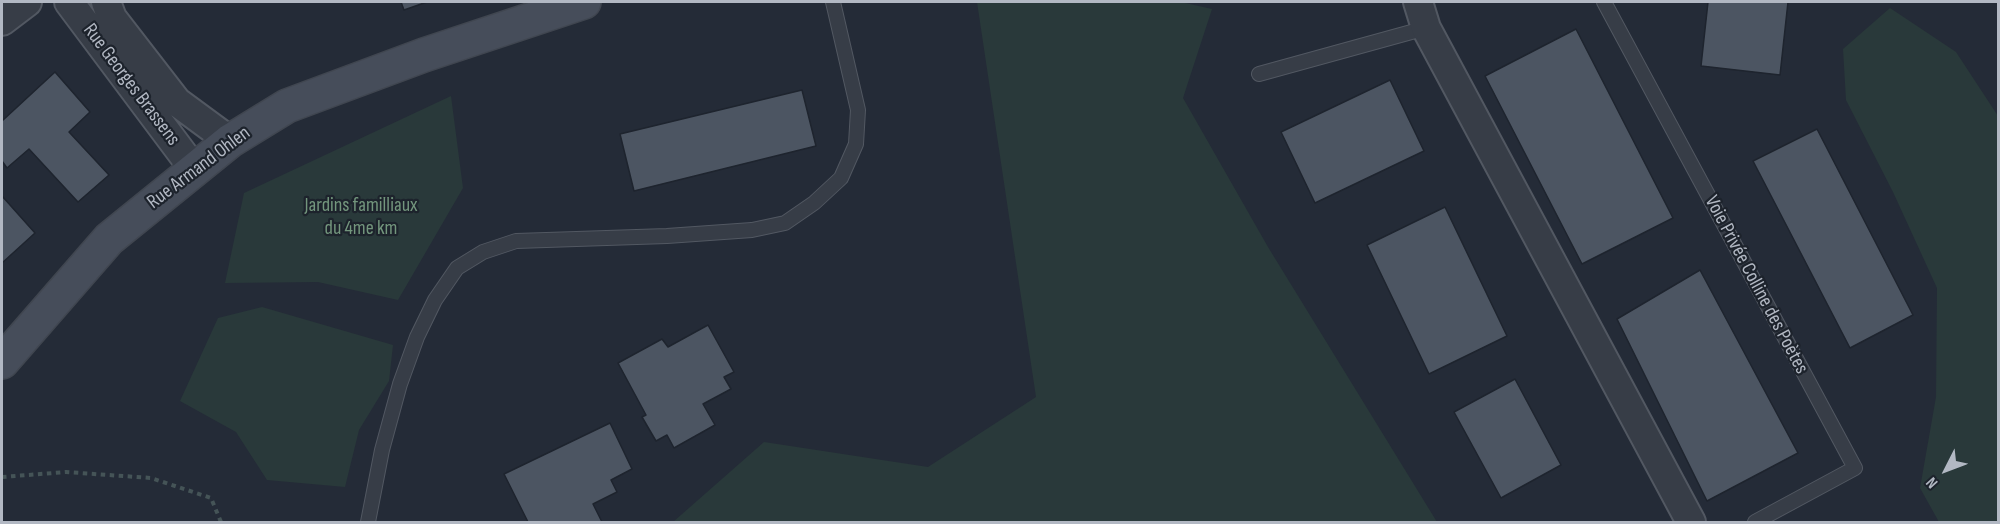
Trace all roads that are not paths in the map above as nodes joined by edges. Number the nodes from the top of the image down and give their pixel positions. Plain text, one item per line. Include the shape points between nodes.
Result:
1 (27, 2) edge
2 (69, 2) edge
3 (106, 2) edge
4 (584, 2) edge
5 (832, 2) edge
6 (1418, 2) edge
7 (1604, 2) edge
8 (2, 21) edge
9 (1426, 28) junction
10 (1259, 74) dead end
11 (230, 141) junction
12 (194, 169) junction
13 (2, 362) edge
14 (368, 522) edge
15 (1691, 522) edge
16 (1755, 522) edge

1 - 8 street
2 - 12 street, Rue Georges Brassens
3 - 11 street, Rue Georges Brassens via 112,18 177,102
4 - 11 main road, Rue Armand Ohlen via 287,106
5 - 14 lane via 858,110 856,144 841,178 785,223 752,230 667,236 516,241 483,252 457,268 435,300 404,374 382,450
6 - 9 street
7 - 16 lane, Voie Privée Colline des Poètes via 1855,468
9 - 10 lane
9 - 15 street
11 - 12 main road, Rue Armand Ohlen
12 - 13 main road, Rue Armand Ohlen via 109,239

